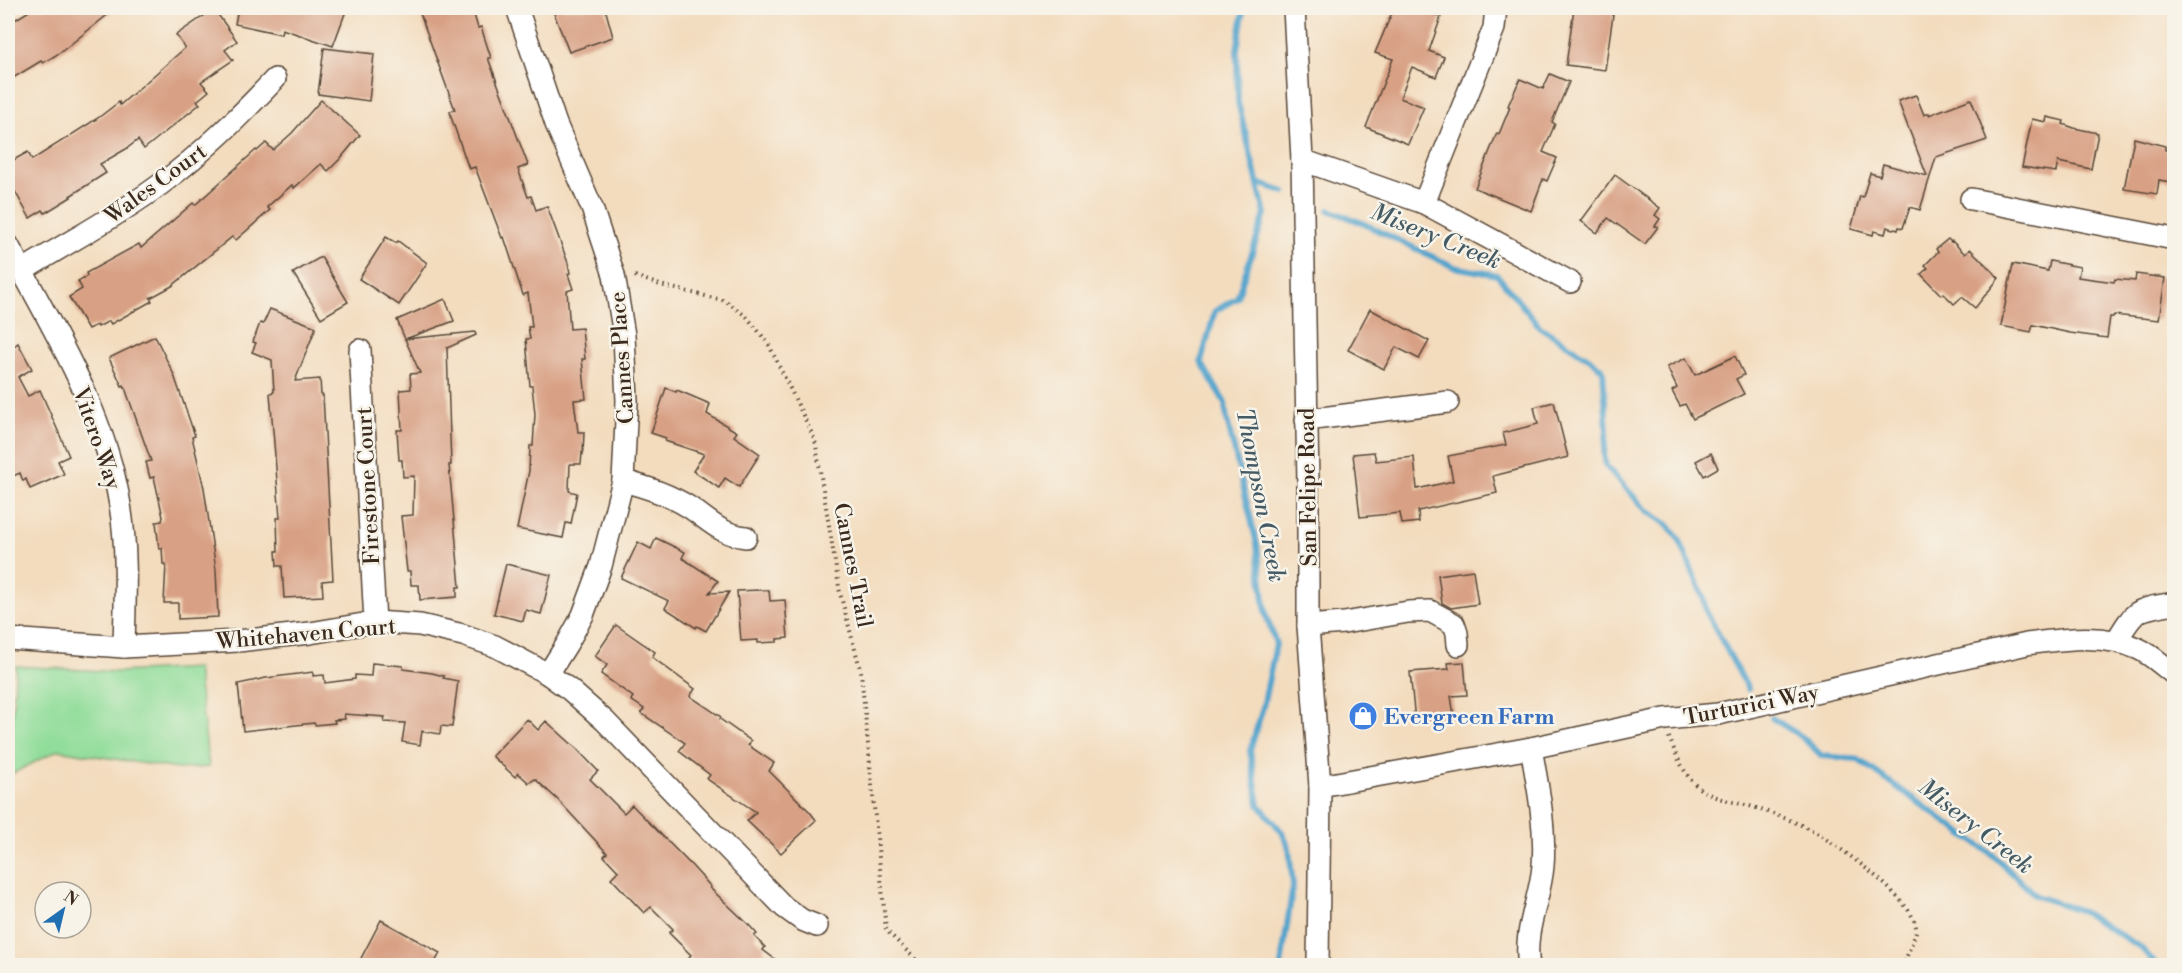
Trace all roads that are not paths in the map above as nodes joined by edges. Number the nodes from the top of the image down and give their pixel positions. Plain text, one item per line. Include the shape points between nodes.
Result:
1 (517, 8) edge
2 (1294, 8) edge
3 (1496, 8) edge
4 (275, 79) dead end
5 (1302, 160) junction
6 (1971, 199) dead end
7 (1425, 203) junction
8 (2175, 239) edge
9 (8, 245) edge
10 (22, 271) junction
11 (1570, 282) dead end
12 (360, 350) dead end
13 (1448, 402) dead end
14 (1306, 420) junction
15 (623, 482) junction
16 (746, 537) dead end
17 (2175, 603) edge
18 (375, 622) junction
19 (1308, 626) junction
20 (8, 639) edge
21 (2117, 640) junction
22 (1458, 645) dead end
23 (124, 647) junction
24 (548, 674) junction
25 (2175, 674) edge
26 (1531, 748) junction
27 (1320, 786) junction
28 (817, 926) dead end
29 (1318, 966) edge
30 (1529, 966) edge

1 - 15 street, Cannes Place via 614,275 624,335 627,401
2 - 5 street, San Felipe Road
3 - 7 street via 1494,28
4 - 10 street, Wales Court via 221,134 160,185
5 - 7 street
5 - 14 street, San Felipe Road
6 - 8 street
7 - 11 street
9 - 10 street, Vitero Way
10 - 23 street, Vitero Way via 73,370 108,455 124,535
12 - 18 street, Firestone Court
13 - 14 street
14 - 19 street, San Felipe Road
15 - 16 street via 657,491 724,532
15 - 24 street, Cannes Place via 593,591
17 - 21 street via 2138,610
18 - 23 street, Whitehaven Court via 238,641
18 - 24 street, Whitehaven Court via 463,635 495,646
19 - 22 street via 1430,611 1454,624
19 - 27 street, San Felipe Road
20 - 23 street, Whitehaven Court
21 - 25 street, Turturici Way via 2142,650
21 - 26 street, Turturici Way via 2071,638 2027,644 1718,714 1665,719
24 - 28 street, Whitehaven Court via 605,721 784,908
26 - 27 street, Turturici Way
26 - 30 street via 1540,796 1543,867 1528,932
27 - 29 street, San Felipe Road

